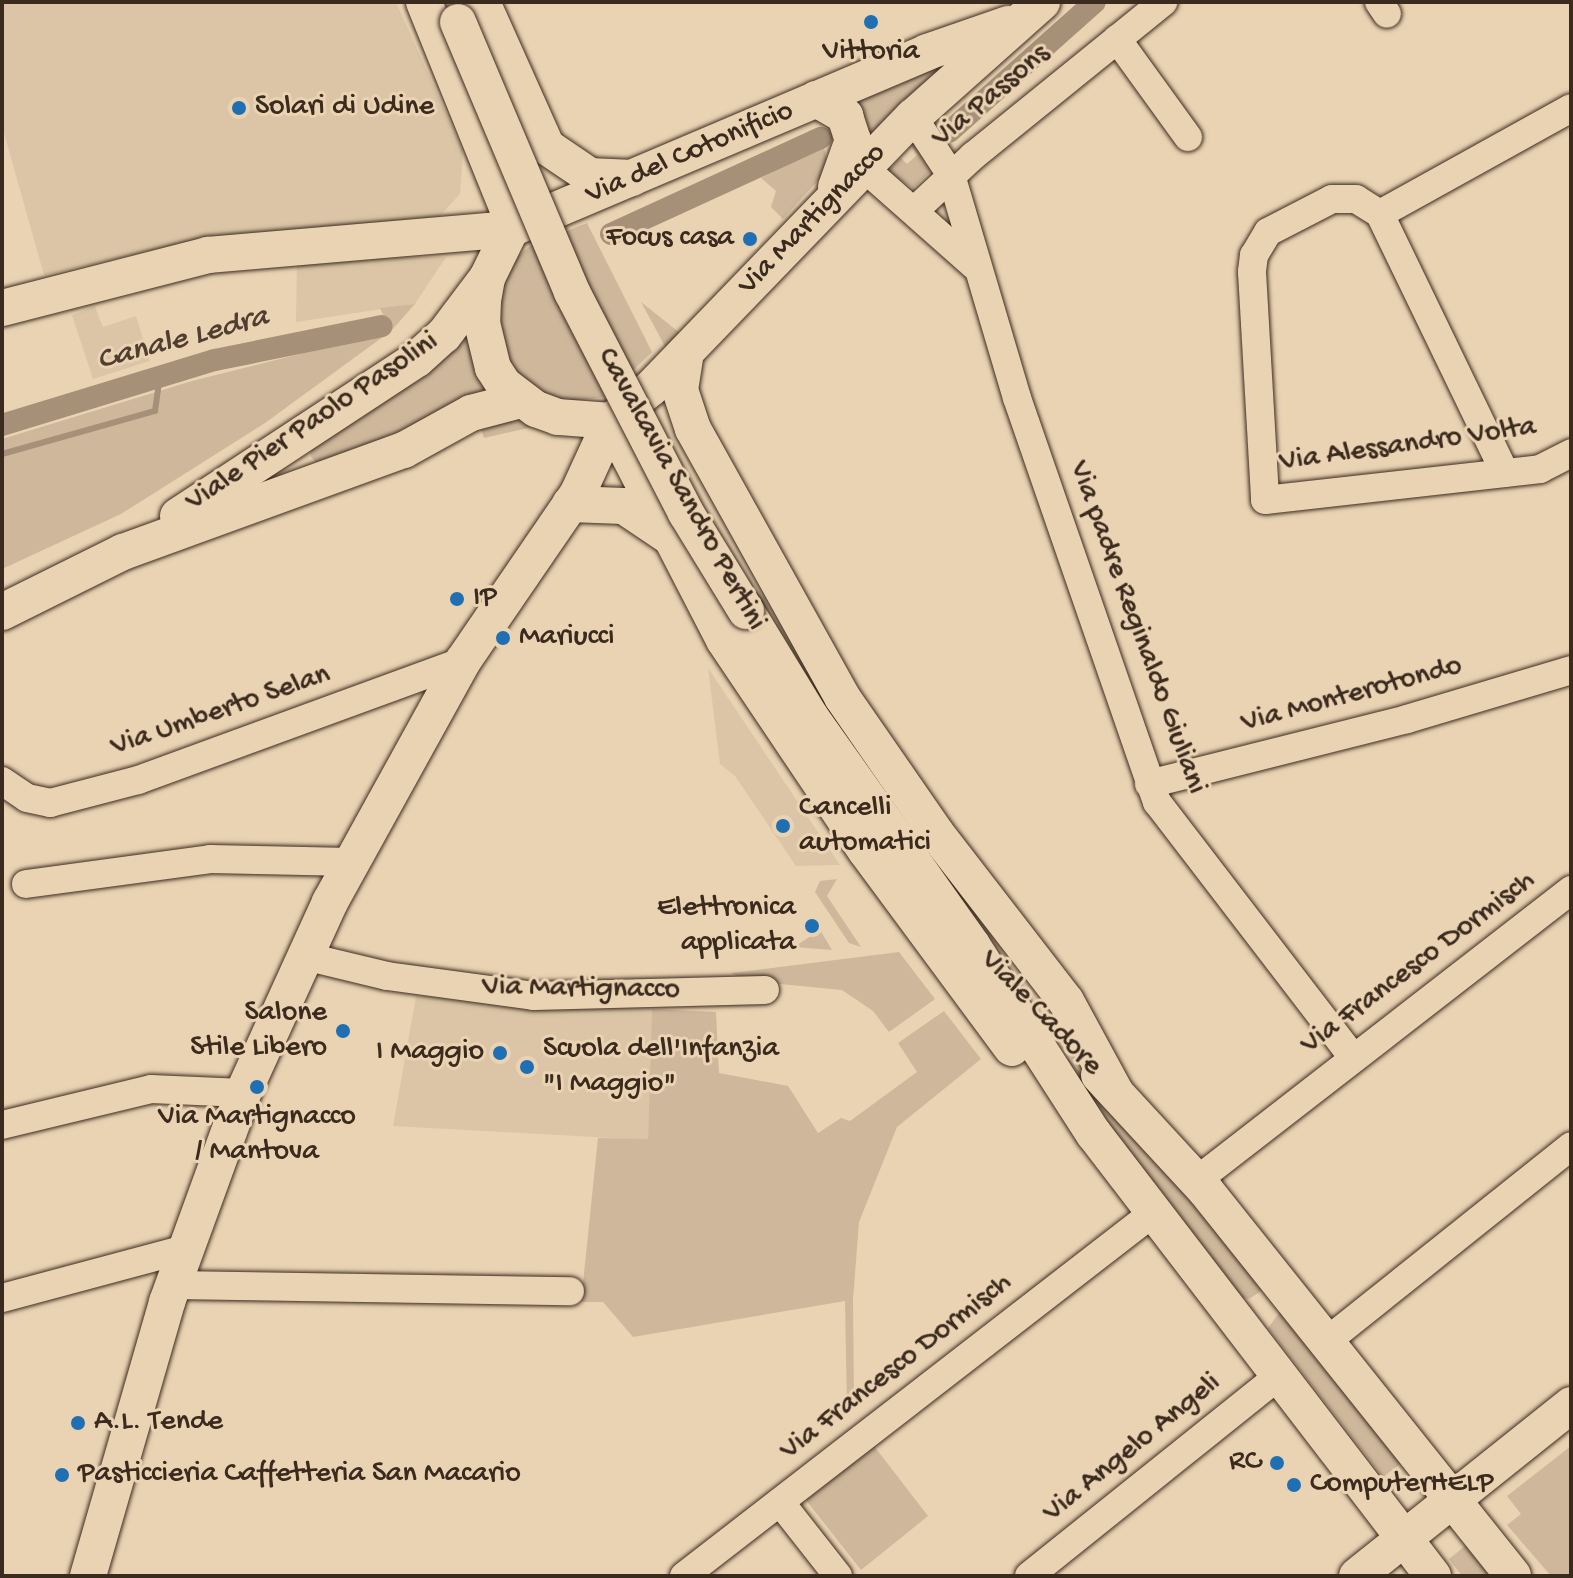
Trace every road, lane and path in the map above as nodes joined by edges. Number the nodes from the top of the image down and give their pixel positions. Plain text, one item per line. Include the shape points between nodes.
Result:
1 (424, 2) edge
2 (1163, 2) edge
3 (1034, 8) edge
4 (463, 9) edge
5 (1117, 39) junction
6 (927, 52) joint
7 (816, 99) junction
8 (522, 100) junction
9 (1571, 108) edge
10 (913, 117) junction
11 (473, 118) junction
12 (1188, 137) dead end
13 (863, 167) junction
14 (951, 175) junction
15 (635, 178) junction
16 (822, 208) junction
17 (914, 211) junction
18 (1380, 214) junction
19 (511, 229) junction
20 (448, 238) junction
21 (975, 266) junction
22 (487, 278) junction
23 (2, 308) edge
24 (686, 352) junction
25 (521, 400) junction
26 (558, 417) junction
27 (611, 421) junction
28 (303, 434) junction
29 (1571, 453) edge
30 (1505, 473) junction
31 (323, 478) junction
32 (574, 498) junction
33 (745, 527) junction
34 (665, 533) junction
35 (123, 552) junction
36 (2, 612) edge
37 (724, 640) junction
38 (463, 661) junction
39 (1571, 670) edge
40 (842, 697) junction
41 (2, 781) edge
42 (1149, 784) junction
43 (351, 862) junction
44 (26, 884) dead end
45 (1571, 890) edge
46 (972, 945) junction
47 (304, 956) junction
48 (765, 990) dead end
49 (1352, 1056) junction
50 (243, 1093) junction
51 (1116, 1093) junction
52 (2, 1125) edge
53 (1094, 1134) junction
54 (1571, 1146) edge
55 (1196, 1181) junction
56 (1153, 1213) junction
57 (185, 1249) junction
58 (173, 1285) junction
59 (1286, 1290) junction
60 (570, 1291) dead end
61 (2, 1298) edge
62 (1239, 1325) junction
63 (1327, 1341) junction
64 (1279, 1376) junction
65 (1571, 1405) edge
66 (1451, 1500) junction
67 (780, 1502) junction
68 (1403, 1538) junction
69 (88, 1576) edge
70 (684, 1576) edge
71 (838, 1576) edge
72 (1029, 1576) edge
73 (1357, 1576) edge
74 (1433, 1576) edge
75 (1513, 1576) edge

1 - 11 main road
2 - 5 street, Via Passons
3 - 6 main road, Via Martignacco
3 - 10 main road, Via Martignacco
4 - 8 main road
4 - 46 main road, Cavalcavia Sandro Pertini, bridge via 572,292 686,513 855,782
5 - 12 street
5 - 14 street, Via Passons
6 - 7 main road, Via del Cotonificio
7 - 15 main road, Via del Cotonificio
7 - 16 main road via 845,116 853,140 849,163
8 - 11 main road
8 - 15 main road via 535,130 559,158 590,176
9 - 18 street
10 - 13 main road, Via Martignacco
10 - 14 street, Via padre Reginaldo Giuliani
11 - 19 main road via 507,198
13 - 16 main road, Via Martignacco
13 - 17 street, Via padre Reginaldo Giuliani
14 - 17 street, Via Passons
14 - 21 street, Via padre Reginaldo Giuliani
15 - 19 main road, Via del Cotonificio
16 - 24 main road, Via Martignacco
17 - 21 street, Via padre Reginaldo Giuliani
18 - 30 street
18 - 30 street, Via Alessandro Volta via 1356,199 1332,199 1268,232 1254,255 1265,500
19 - 20 main road, Via del Cotonificio
19 - 22 main road
20 - 22 main road via 476,252
20 - 23 main road, Via del Cotonificio via 208,255
21 - 42 street, Via padre Reginaldo Giuliani
22 - 25 main road via 482,323 486,351 504,385
22 - 28 main road, Viale Pier Paolo Pasolini via 444,335 417,359
24 - 27 main road, Via Martignacco
24 - 33 main road via 680,390 685,409
25 - 26 main road
25 - 31 main road, Viale Pier Paolo Pasolini via 471,413 404,450
26 - 27 main road
26 - 32 main road via 577,451
27 - 32 main road, Via Martignacco
27 - 34 main road via 635,460
28 - 31 main road via 302,465
28 - 35 main road, Viale Pier Paolo Pasolini
29 - 30 street, Via Alessandro Volta via 1540,469
31 - 35 main road, Viale Pier Paolo Pasolini
32 - 34 main road via 624,506
32 - 38 main road, Via Martignacco
33 - 34 main road via 731,560 710,568 686,556
33 - 40 main road
34 - 37 main road
35 - 36 main road, Viale Pier Paolo Pasolini
37 - 40 main road via 723,605 737,589 755,589 776,608
37 - 53 main road via 866,851 1013,1050
38 - 41 street, Via Umberto Selan via 138,780 79,796 50,803 27,798
38 - 43 main road, Via Martignacco
39 - 42 street, Via Monterotondo via 1407,719
40 - 51 main road via 936,833 1066,1001
42 - 49 street, Via padre Reginaldo Giuliani via 1166,818
43 - 44 street via 210,859
43 - 47 main road, Via Martignacco
45 - 49 street, Via Francesco Dormisch
46 - 51 main road, Viale Cadore
46 - 53 main road, Viale Cadore
47 - 48 street, Via Martignacco via 387,976 534,996
47 - 50 main road, Via Martignacco
49 - 55 street, Via Francesco Dormisch
50 - 52 street via 151,1089
50 - 57 main road, Via Martignacco
51 - 55 main road, Viale Cadore
53 - 56 main road, Viale Cadore
54 - 63 street
55 - 59 main road, Viale Cadore
56 - 62 main road, Viale Cadore
56 - 67 street, Via Francesco Dormisch
57 - 58 main road, Via Martignacco
57 - 61 street
58 - 60 street
58 - 69 main road, Via Martignacco
59 - 62 main road
59 - 63 main road, Viale Cadore
62 - 64 main road, Viale Cadore
63 - 66 main road, Viale Cadore
64 - 68 main road, Viale Cadore
64 - 72 street, Via Angelo Angeli
65 - 66 main road
66 - 68 main road
66 - 75 main road, Viale Cadore
67 - 70 street, Via Francesco Dormisch
67 - 71 street
68 - 73 main road
68 - 74 main road, Viale Cadore

